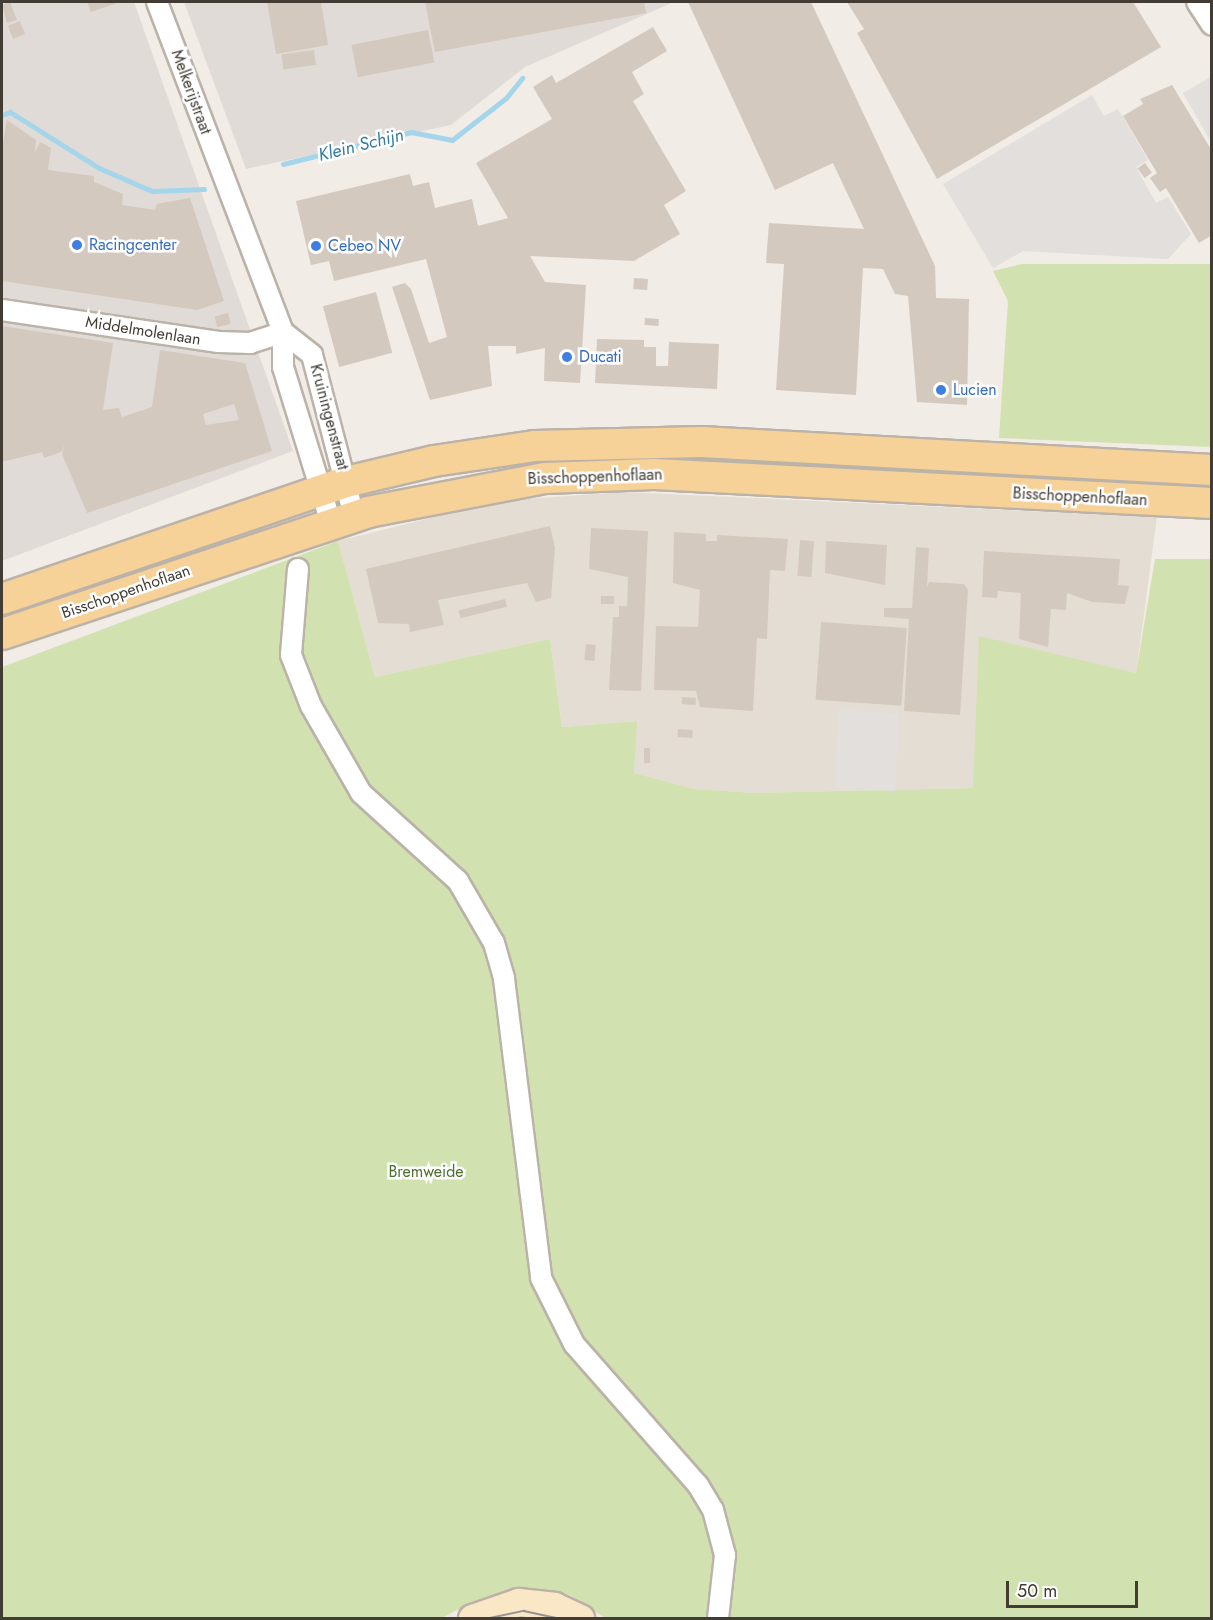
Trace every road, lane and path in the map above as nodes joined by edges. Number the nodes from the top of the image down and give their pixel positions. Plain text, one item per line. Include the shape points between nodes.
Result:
1 (157, 2) edge
2 (1197, 2) edge
3 (1212, 25) edge
4 (224, 183) joint
5 (2, 310) edge
6 (283, 332) junction
7 (1212, 470) edge
8 (334, 486) junction
9 (1212, 503) edge
10 (342, 519) junction
11 (298, 568) dead end
12 (2, 599) edge
13 (2, 634) edge
14 (472, 1618) edge
15 (580, 1618) edge
16 (718, 1618) edge

1 - 4 street, Melkerijstraat
2 - 3 street
4 - 6 street, Kruiningenstraat
5 - 6 street, Middelmolenlaan via 219,342 249,343
6 - 8 street, Kruiningenstraat via 283,367
6 - 8 street, Kruiningenstraat via 312,356
7 - 8 main road, Bisschoppenhoflaan via 635,440 489,452
8 - 10 street, Kruiningenstraat
8 - 12 main road, Bisschoppenhoflaan
9 - 10 main road, Bisschoppenhoflaan via 613,474 465,489
10 - 13 main road, Bisschoppenhoflaan
11 - 16 street via 291,655 311,706 362,793 458,880 494,944 506,988 541,1278 574,1344 698,1485 713,1510 725,1555
14 - 15 street via 501,1605 530,1602

